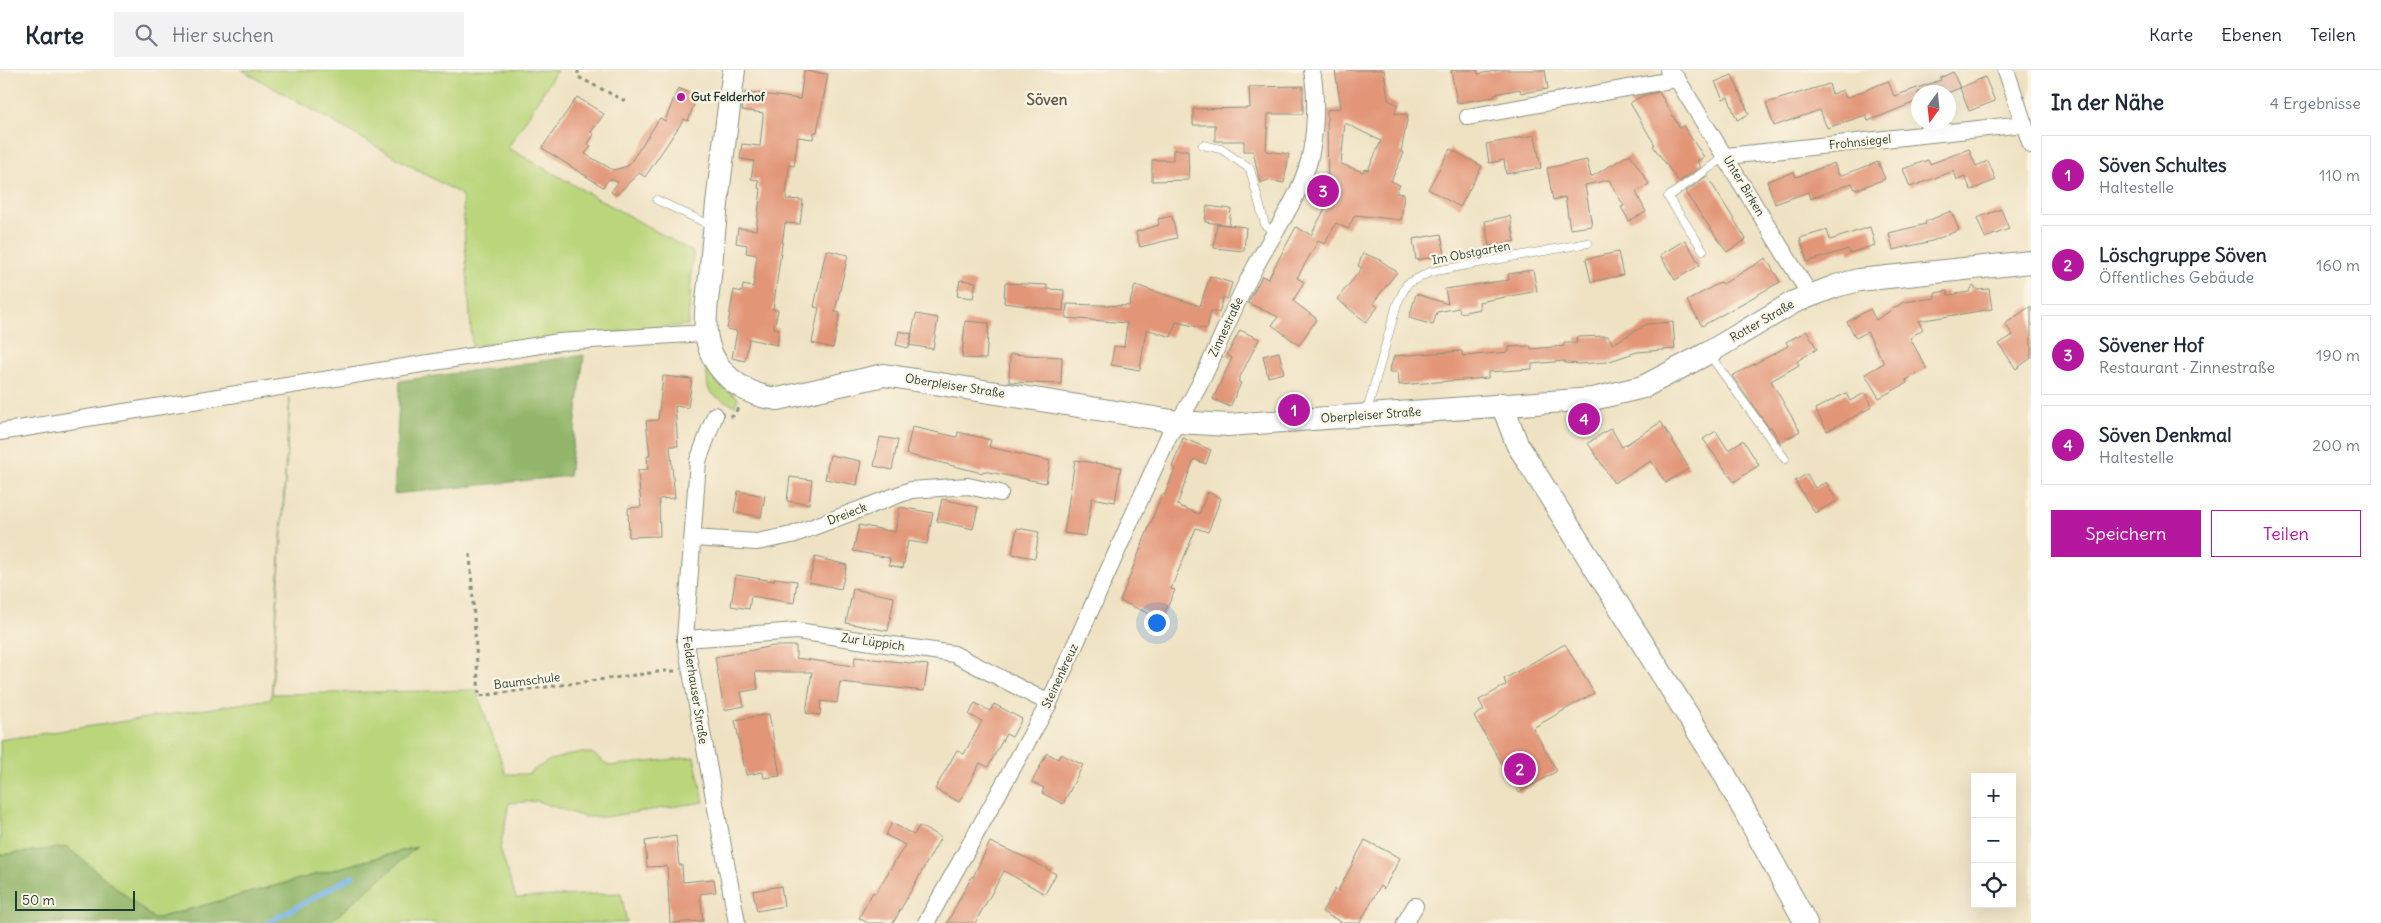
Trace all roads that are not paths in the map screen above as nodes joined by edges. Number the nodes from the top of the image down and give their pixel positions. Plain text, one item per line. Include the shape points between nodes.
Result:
1 (734, 70) edge
2 (1312, 70) edge
3 (2006, 70) edge
4 (1672, 74) edge
5 (1468, 117) dead end
6 (2024, 124) junction
7 (1203, 145) dead end
8 (2031, 145) edge
9 (1726, 156) junction
10 (657, 200) dead end
11 (714, 227) junction
12 (1275, 233) junction
13 (1588, 243) dead end
14 (1703, 250) dead end
15 (2031, 262) edge
16 (1810, 295) junction
17 (706, 332) junction
18 (1708, 353) junction
19 (1502, 404) junction
20 (714, 415) road end
21 (1370, 415) junction
22 (1179, 422) junction
23 (0, 432) edge
24 (1785, 459) dead end
25 (1000, 493) dead end
26 (693, 538) junction
27 (685, 639) junction
28 (1049, 703) junction
29 (1414, 906) dead end
30 (737, 923) edge
31 (926, 923) edge
32 (1405, 923) edge
33 (1806, 923) edge

1 - 11 main road, Oberpleiser Straße
2 - 12 street, Zinnestraße via 1314,135 1309,161 1293,204
3 - 6 street
4 - 5 street, Unter Birken
4 - 9 street, Unter Birken
6 - 8 street
6 - 9 street, Frohnsiegel
7 - 12 lane via 1221,149 1250,169 1265,224
9 - 14 lane via 1668,197
9 - 16 street, Unter Birken
10 - 11 lane
11 - 17 main road, Oberpleiser Straße
12 - 22 street, Zinnestraße via 1253,270
13 - 21 lane, Im Obstgarten via 1430,272 1407,284 1397,304 1369,404
15 - 16 main road, Rotter Straße via 1859,280
16 - 18 main road, Rotter Straße
17 - 22 main road, Oberpleiser Straße via 720,368 732,384 748,392 778,399 884,375
17 - 23 street via 559,342
18 - 19 main road, Rotter Straße via 1643,387 1619,394 1593,400
18 - 24 lane
19 - 21 main road, Oberpleiser Straße
19 - 33 main road via 1517,444 1721,768
20 - 26 street, Felderhauser Straße via 698,461
21 - 22 main road, Oberpleiser Straße via 1228,425
22 - 28 street, Steinenkreuz via 1169,435
25 - 26 street, Dreieck via 968,486 910,490 792,536 757,542
26 - 27 street, Felderhauser Straße
27 - 28 street, Zur Lüppich via 797,631 954,654
27 - 30 street, Felderhauser Straße
28 - 31 street, Steinenkreuz
29 - 32 street

